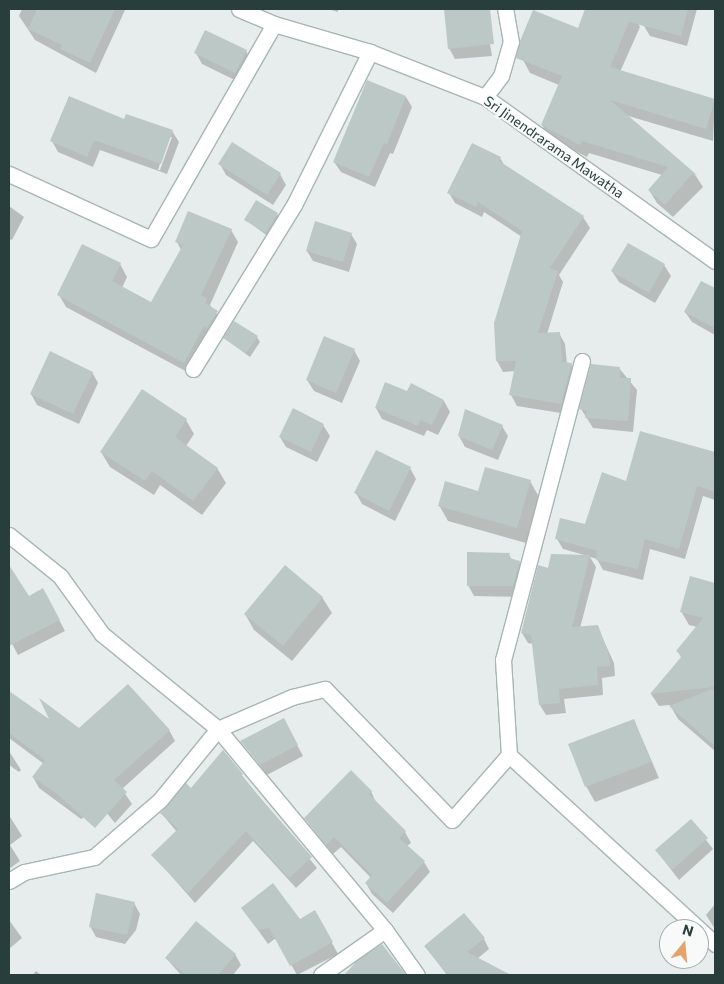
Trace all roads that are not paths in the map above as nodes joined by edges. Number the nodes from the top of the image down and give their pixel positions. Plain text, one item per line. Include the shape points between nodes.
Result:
1 (239, 9) edge
2 (505, 9) edge
3 (274, 24) junction
4 (370, 52) junction
5 (485, 97) junction
6 (9, 174) edge
7 (715, 261) edge
8 (582, 360) dead end
9 (193, 369) dead end
10 (9, 535) edge
11 (218, 729) junction
12 (509, 755) junction
13 (9, 881) edge
14 (385, 930) junction
15 (715, 944) edge
16 (321, 975) edge
17 (417, 975) edge

1 - 3 street, Sri Jinendrarama Mawatha
2 - 5 street via 511,42 501,76
3 - 4 street, Sri Jinendrarama Mawatha
3 - 6 street via 152,239
4 - 5 street, Sri Jinendrarama Mawatha
4 - 9 street via 294,205
5 - 7 street, Sri Jinendrarama Mawatha
8 - 12 street via 503,660
10 - 11 street via 60,576 102,634
11 - 12 street via 292,697 325,689 452,820
11 - 13 street via 160,800 94,857 24,872
11 - 14 street
12 - 15 street
14 - 16 street
14 - 17 street

